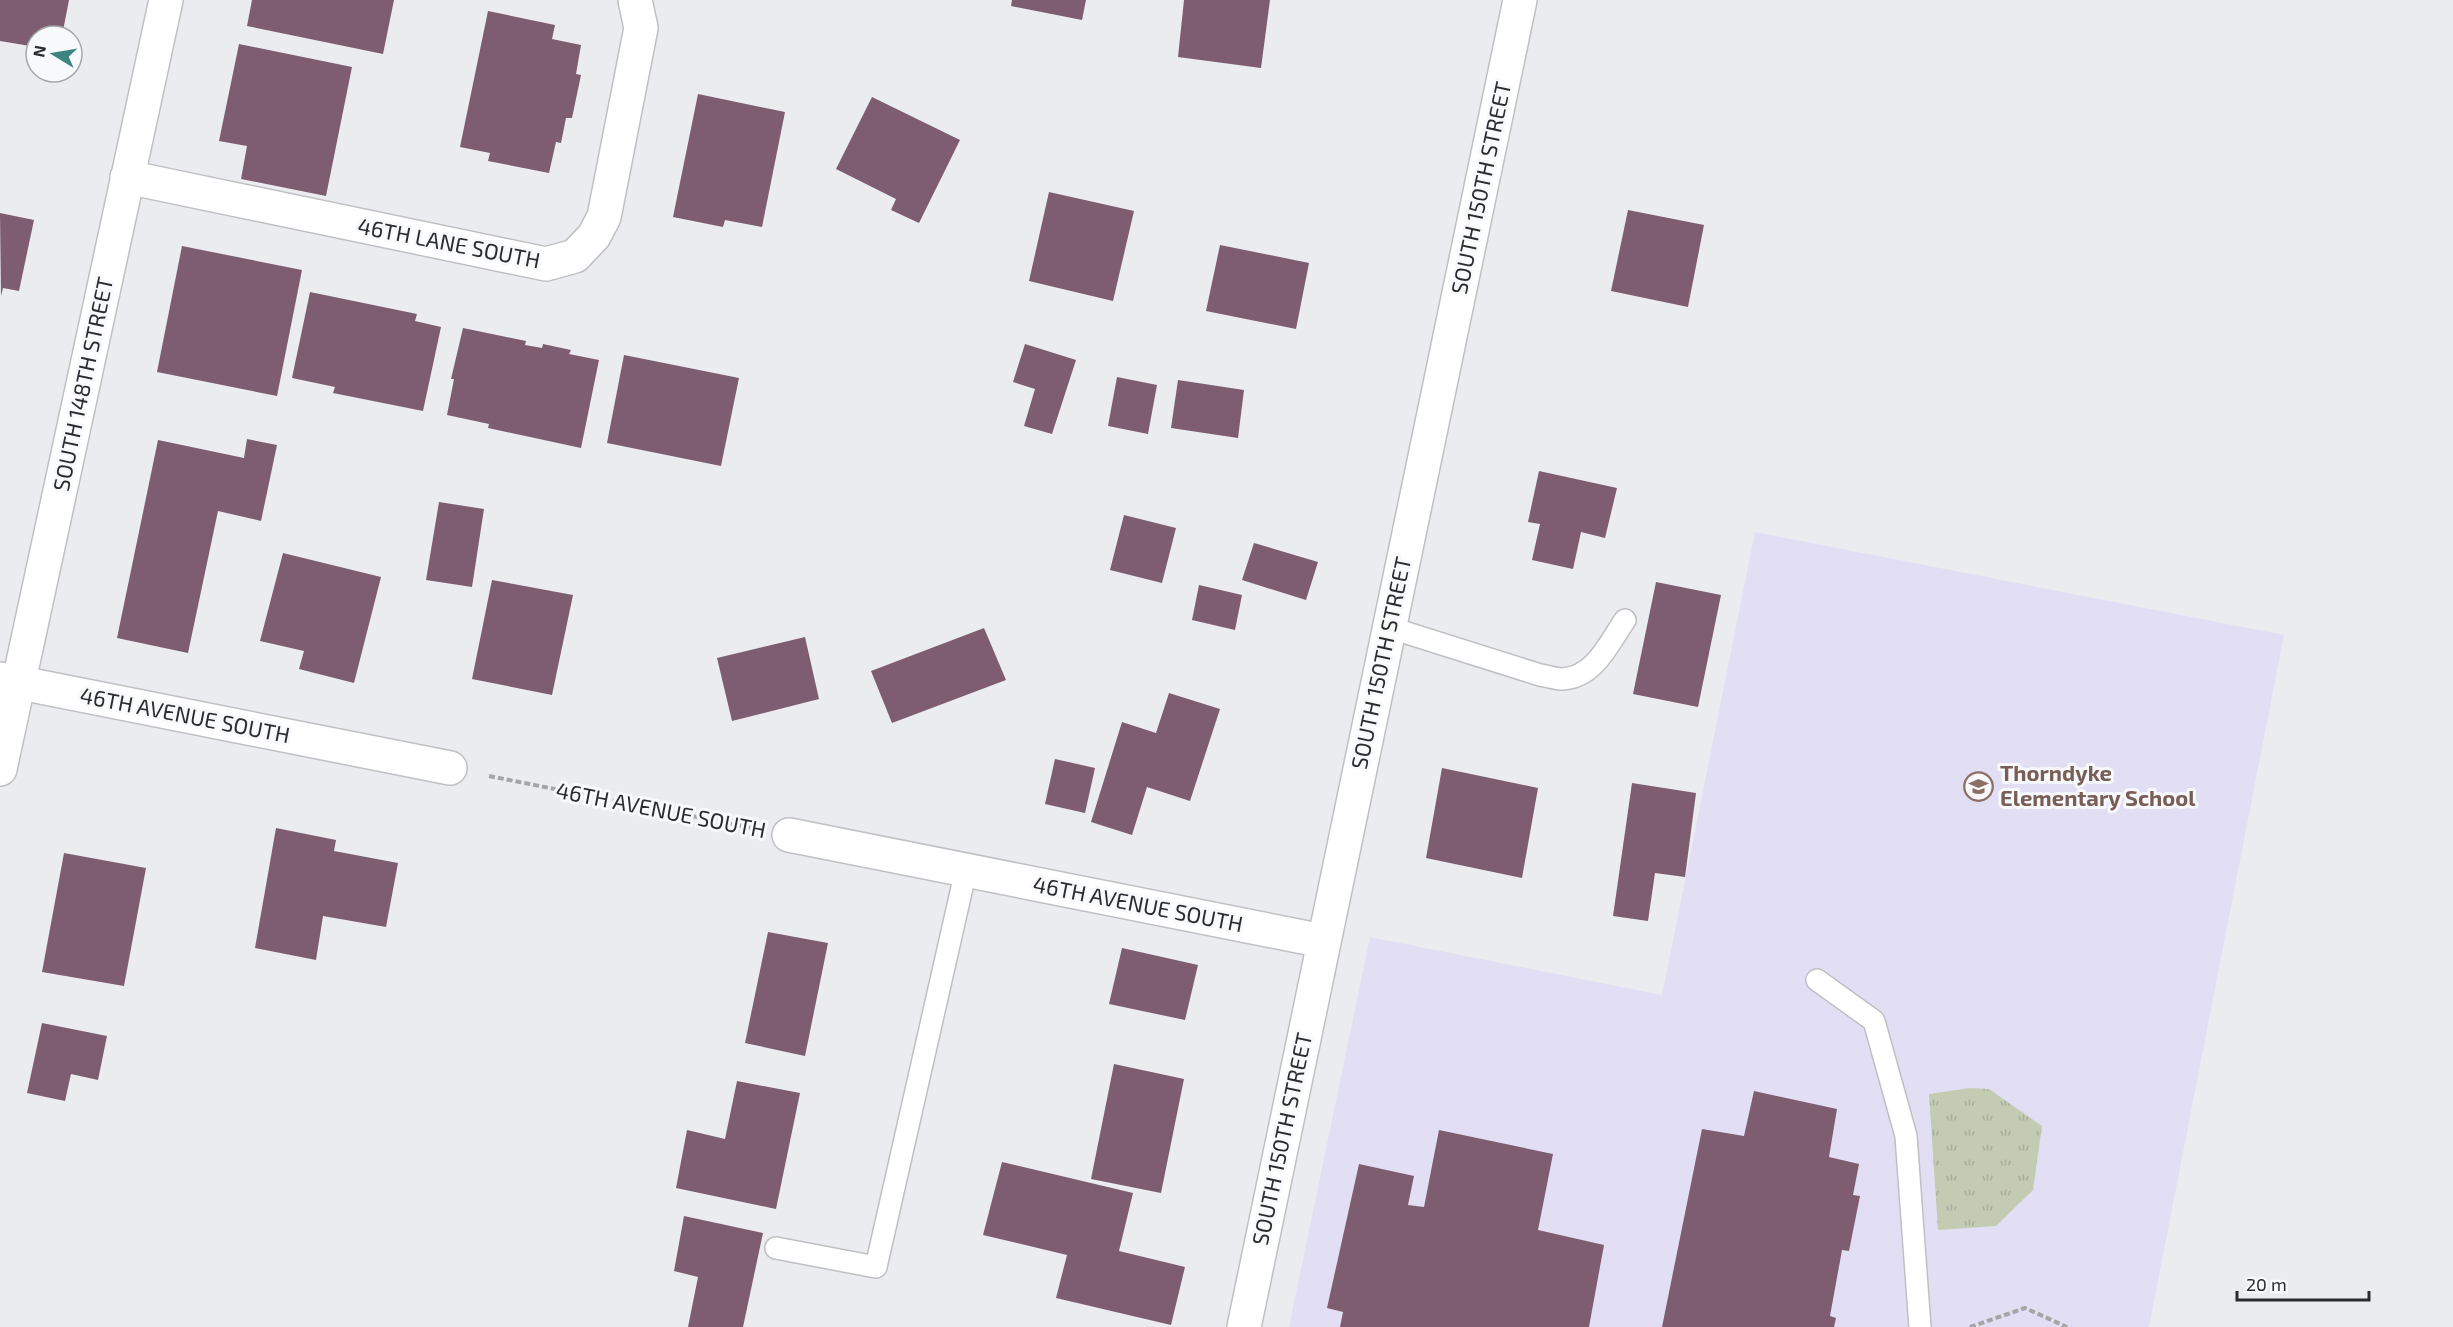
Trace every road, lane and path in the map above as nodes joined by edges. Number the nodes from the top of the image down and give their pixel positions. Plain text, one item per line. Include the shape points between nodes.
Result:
1 (166, 0) edge
2 (635, 0) edge
3 (1520, 0) edge
4 (128, 177) junction
5 (1625, 620) dead end
6 (1388, 627) junction
7 (9, 681) edge
8 (450, 768) joint
9 (0, 769) edge
10 (789, 835) joint
11 (966, 870) junction
12 (1323, 941) junction
13 (1817, 980) dead end
14 (776, 1248) dead end
15 (1244, 1327) edge
16 (1920, 1327) edge
17 (1970, 1327) edge
18 (2067, 1327) edge

1 - 4 street, SOUTH 148TH STREET
2 - 4 street, 46TH LANE SOUTH via 641,28 604,217 594,236 575,256 546,264
3 - 6 street, SOUTH 150TH STREET
4 - 7 street, SOUTH 148TH STREET
5 - 6 lane via 1595,666 1562,679
6 - 12 street, SOUTH 150TH STREET
7 - 8 street, 46TH AVENUE SOUTH
7 - 9 street, SOUTH 148TH STREET
8 - 10 path, 46TH AVENUE SOUTH
10 - 11 street, 46TH AVENUE SOUTH
11 - 12 street, 46TH AVENUE SOUTH
11 - 14 lane via 876,1267
12 - 15 street, SOUTH 150TH STREET
13 - 16 lane via 1874,1021 1906,1136
17 - 18 path via 2025,1308

